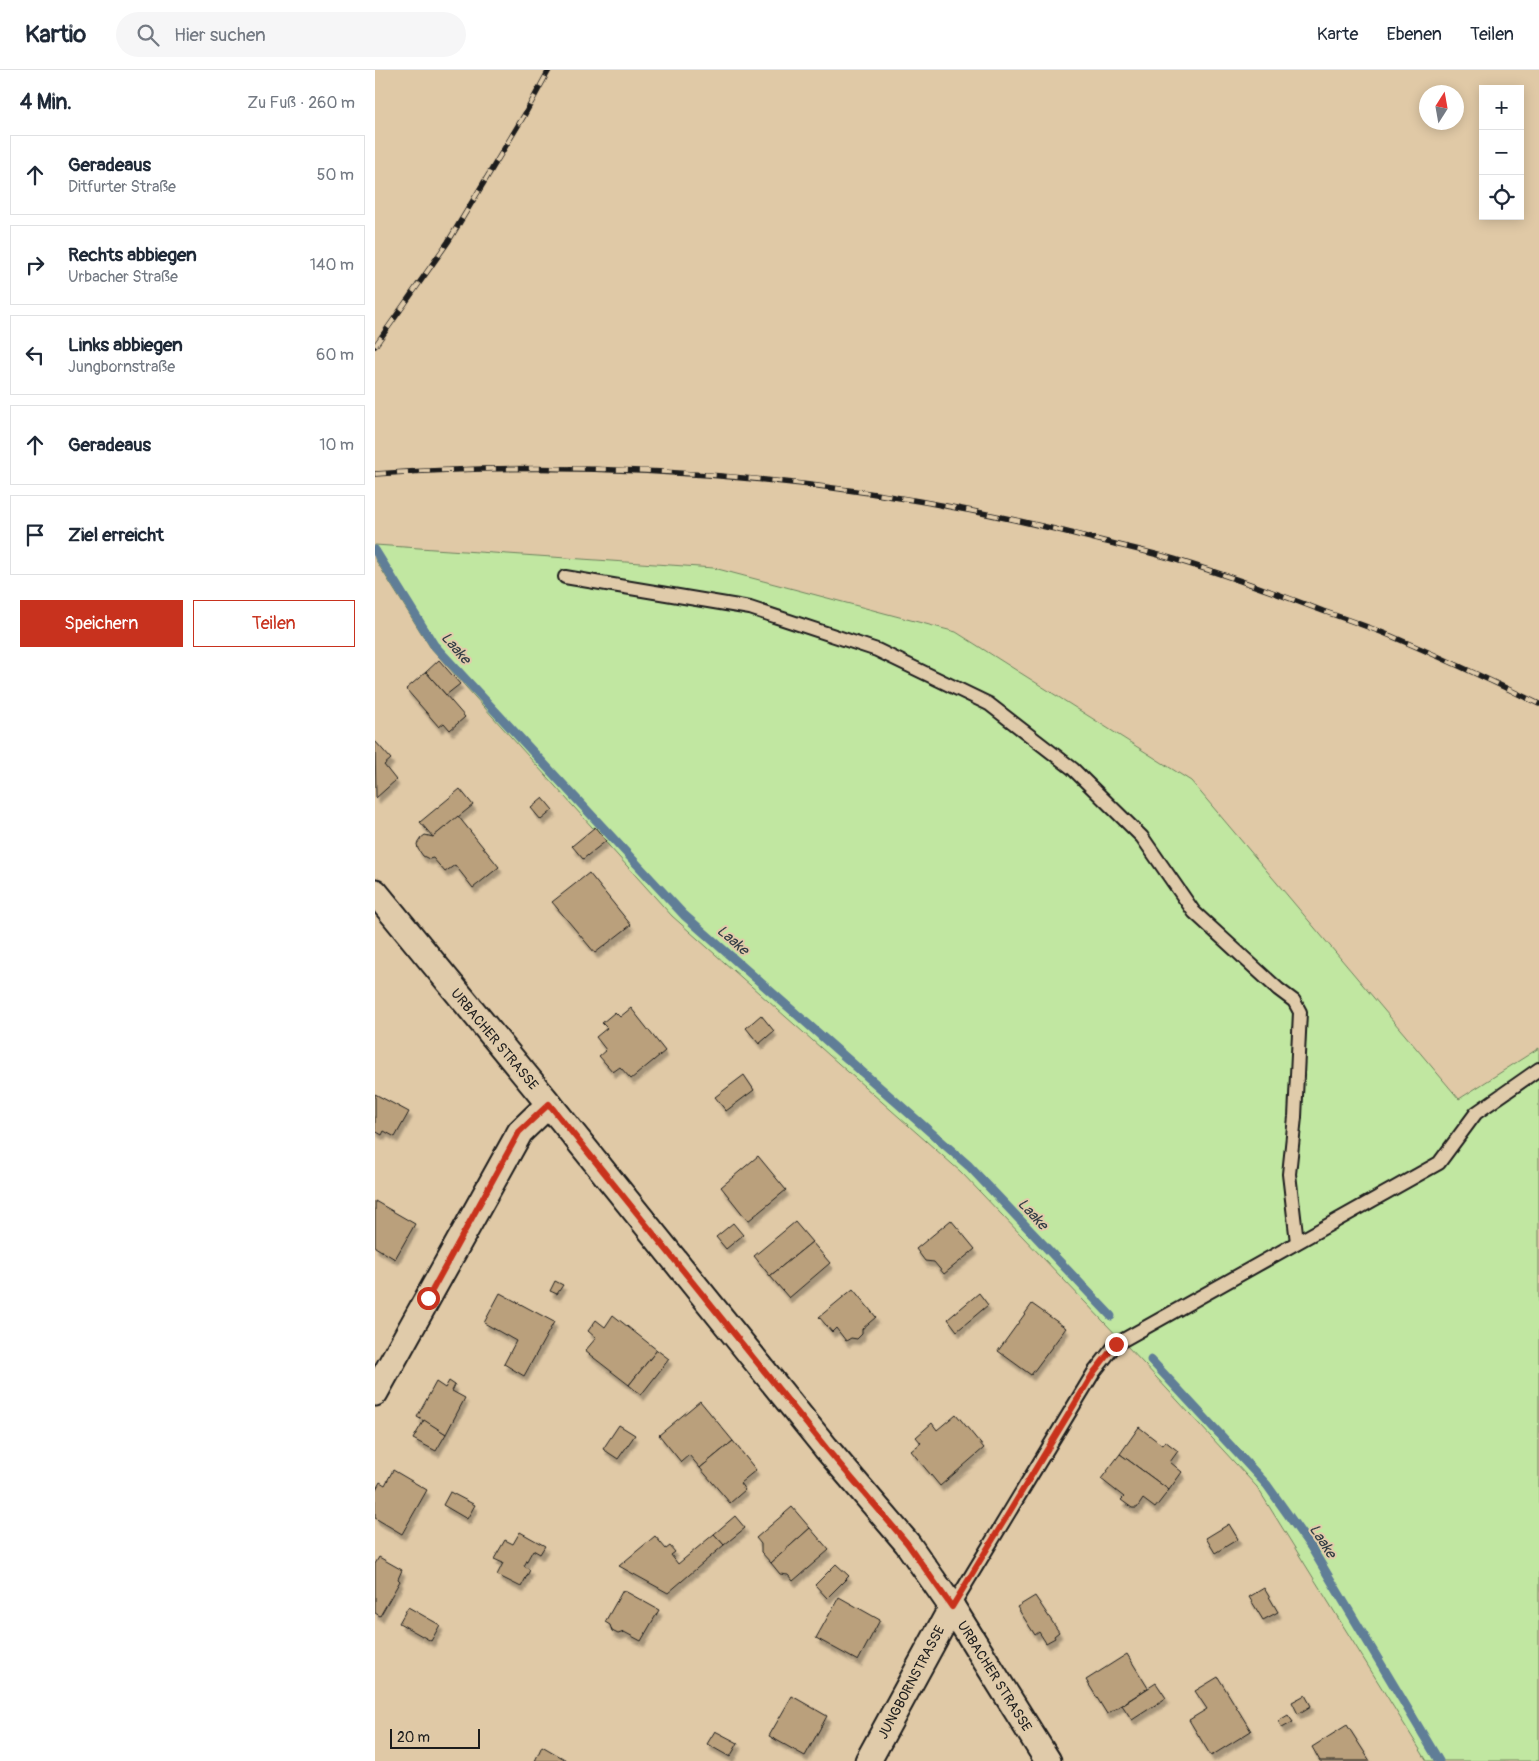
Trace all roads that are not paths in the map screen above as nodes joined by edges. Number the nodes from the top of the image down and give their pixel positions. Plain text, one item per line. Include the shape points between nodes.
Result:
1 (565, 577) dead end
2 (375, 892) edge
3 (1539, 1070) edge
4 (549, 1104) junction
5 (1297, 1242) junction
6 (375, 1393) edge
7 (952, 1607) junction
8 (868, 1761) edge
9 (1048, 1761) edge

1 - 5 lane via 749,608 877,650 989,704 1073,769 1141,837 1194,912 1294,1001 1300,1012 1289,1174
2 - 4 street, URBACHER STRASSE
3 - 5 lane, JUNGBORNSTRASSE via 1476,1113 1439,1162
4 - 6 street via 519,1132
4 - 7 street, URBACHER STRASSE via 819,1440 907,1543
5 - 7 lane, JUNGBORNSTRASSE via 1116,1344 1094,1372
7 - 8 street, JUNGBORNSTRASSE
7 - 9 street, URBACHER STRASSE

